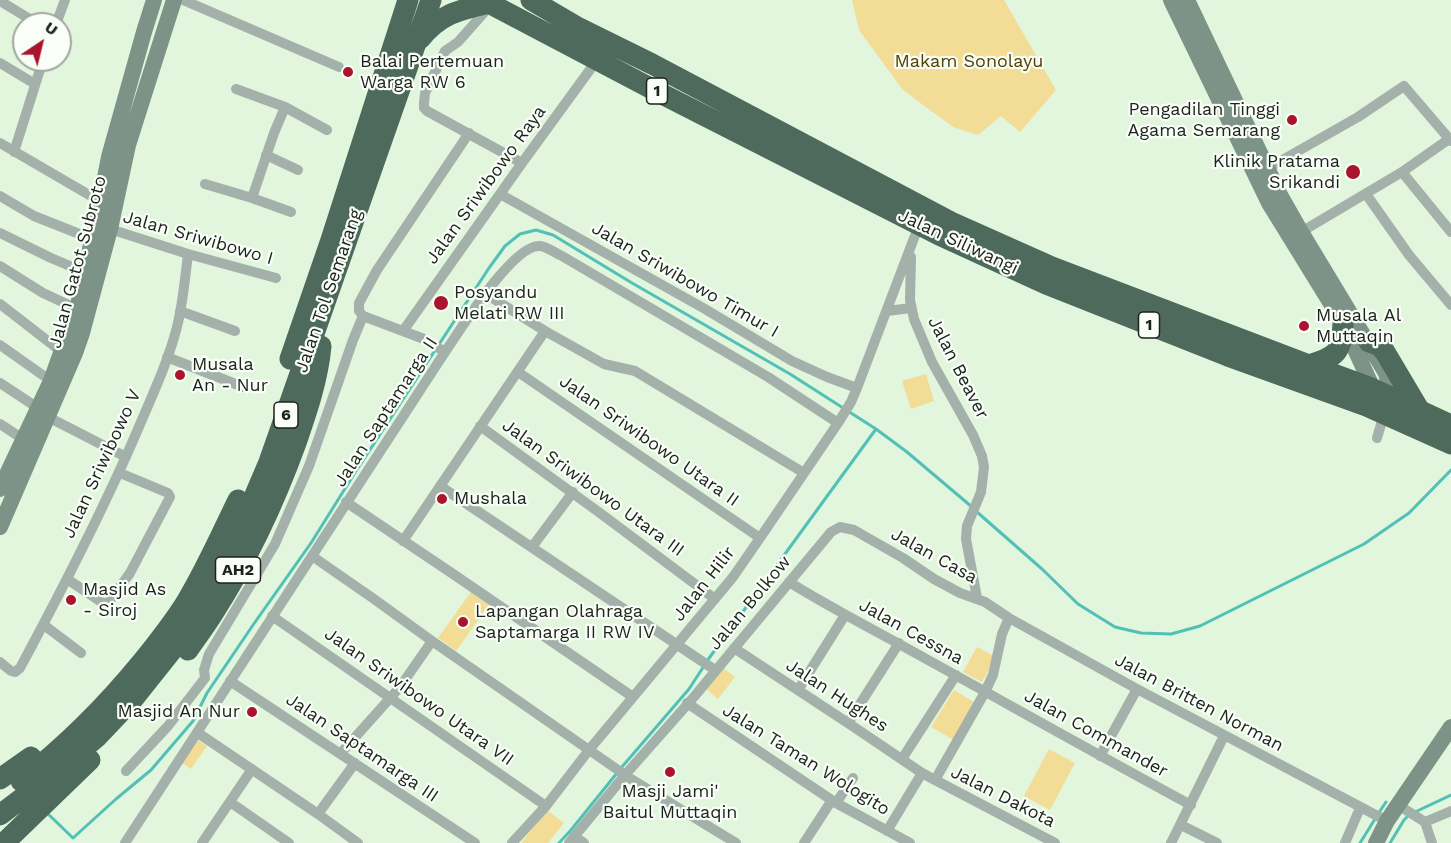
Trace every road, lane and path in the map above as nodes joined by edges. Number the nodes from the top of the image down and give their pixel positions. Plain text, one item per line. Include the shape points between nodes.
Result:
1 (154, 0) edge
2 (174, 0) edge
3 (183, 0) edge
4 (395, 0) edge
5 (408, 0) edge
6 (432, 0) edge
7 (531, 0) edge
8 (1171, 0) edge
9 (1187, 0) edge
10 (0, 1) edge
11 (488, 2) edge
12 (18, 12) edge
13 (416, 44) junction
14 (391, 55) junction
15 (597, 60) junction
16 (0, 63) edge
17 (335, 65) dead end
18 (39, 72) edge
19 (35, 84) junction
20 (236, 88) dead end
21 (285, 107) junction
22 (327, 130) dead end
23 (469, 133) junction
24 (1450, 140) edge
25 (0, 143) edge
26 (14, 152) junction
27 (266, 155) junction
28 (522, 163) junction
29 (298, 170) dead end
30 (1261, 172) junction
31 (1402, 172) junction
32 (205, 184) dead end
33 (500, 194) junction
34 (1366, 194) junction
35 (0, 196) edge
36 (252, 198) junction
37 (107, 204) junction
38 (291, 212) dead end
39 (919, 225) junction
40 (110, 229) junction
41 (1301, 232) junction
42 (1451, 232) edge
43 (0, 233) edge
44 (912, 246) junction
45 (188, 254) junction
46 (0, 266) edge
47 (82, 271) junction
48 (276, 278) dead end
49 (486, 294) junction
50 (0, 304) edge
51 (1451, 304) edge
52 (73, 307) junction
53 (911, 308) junction
54 (887, 310) junction
55 (180, 311) junction
56 (363, 316) junction
57 (1343, 323) junction
58 (235, 331) dead end
59 (403, 331) junction
60 (545, 331) junction
61 (1369, 342) junction
62 (0, 345) edge
63 (441, 349) junction
64 (60, 351) junction
65 (167, 357) junction
66 (1309, 365) junction
67 (518, 372) junction
68 (51, 381) junction
69 (0, 383) edge
70 (243, 387) dead end
71 (857, 388) junction
72 (1367, 396) junction
73 (1386, 406) junction
74 (1420, 411) junction
75 (43, 412) junction
76 (839, 421) junction
77 (0, 424) edge
78 (1451, 425) edge
79 (480, 426) junction
80 (1377, 438) dead end
81 (23, 439) junction
82 (1451, 444) edge
83 (126, 458) junction
84 (5, 464) edge
85 (120, 473) junction
86 (804, 473) junction
87 (440, 486) junction
88 (0, 489) edge
89 (573, 492) junction
90 (346, 502) junction
91 (0, 527) edge
92 (840, 527) joint
93 (760, 538) junction
94 (403, 541) junction
95 (532, 547) junction
96 (312, 556) junction
97 (67, 579) junction
98 (789, 582) junction
99 (977, 598) junction
100 (715, 599) junction
101 (845, 615) junction
102 (272, 616) junction
103 (1009, 618) junction
104 (44, 625) junction
105 (432, 641) junction
106 (899, 643) junction
107 (677, 645) junction
108 (734, 648) junction
109 (81, 653) dead end
110 (0, 662) edge
111 (709, 666) junction
112 (956, 675) junction
113 (230, 681) junction
114 (1137, 689) junction
115 (798, 690) junction
116 (986, 692) junction
117 (633, 697) junction
118 (391, 698) junction
119 (687, 703) junction
120 (848, 723) junction
121 (1451, 727) edge
122 (198, 733) junction
123 (1224, 736) junction
124 (589, 750) junction
125 (341, 753) junction
126 (1100, 756) junction
127 (902, 759) junction
128 (355, 763) junction
129 (252, 769) junction
130 (48, 770) junction
131 (619, 770) junction
132 (126, 771) dead end
133 (922, 773) junction
134 (853, 778) dead end
135 (0, 779) edge
136 (934, 780) junction
137 (0, 797) edge
138 (834, 801) junction
139 (230, 802) junction
140 (1191, 805) junction
141 (546, 806) junction
142 (1360, 808) junction
143 (1405, 809) junction
144 (1451, 811) edge
145 (0, 814) edge
146 (318, 814) junction
147 (1382, 818) junction
148 (1425, 822) junction
149 (1181, 825) junction
150 (887, 831) junction
151 (571, 840) edge
152 (5, 842) edge
153 (1175, 842) edge
154 (125, 843) edge
155 (202, 843) edge
156 (289, 843) edge
157 (358, 843) edge
158 (475, 843) edge
159 (512, 843) edge
160 (584, 843) edge
161 (736, 843) edge
162 (804, 843) edge
163 (910, 843) edge
164 (1055, 843) edge
165 (1217, 843) edge
166 (1345, 843) edge
167 (1376, 843) edge
168 (1432, 843) edge

1 - 37 street, Jalan Gatot Subroto via 108,157
2 - 37 street, Jalan Gatot Subroto
3 - 17 street
4 - 14 highway
5 - 14 highway, Jalan Tol Semarang / 6
6 - 13 highway, Jalan Tol Semarang / 6
7 - 66 highway, Jalan Siliwangi / 1 via 951,222 1052,267
8 - 30 street
9 - 30 street
10 - 12 street
11 - 13 highway, 6 via 444,17
11 - 15 highway, Jalan Siliwangi / 1
11 - 23 street via 458,42 445,51 425,93 427,111
13 - 130 highway, Jalan Tol Semarang / 6 via 269,462 231,551 173,649 134,698 97,737
14 - 130 highway, Jalan Tol Semarang / 6 via 260,448 240,497 188,600 161,639
15 - 28 street, Jalan Sriwibowo Raya
15 - 39 highway, Jalan Siliwangi / 1
16 - 19 street
18 - 19 street
19 - 26 street
20 - 21 street
21 - 22 street
21 - 27 street
23 - 28 street
23 - 56 street via 377,270 359,303
24 - 30 street via 1404,86
24 - 31 street
25 - 26 street
26 - 37 street
27 - 29 street
27 - 36 street
28 - 33 street, Jalan Sriwibowo Raya
30 - 41 street
30 - 57 street via 1269,203
31 - 34 street
31 - 42 street
32 - 36 street
33 - 59 street, Jalan Sriwibowo Raya
33 - 71 street, Jalan Sriwibowo Timur I via 792,361
34 - 41 street
34 - 51 street via 1409,255
35 - 47 street via 34,216 88,238
36 - 38 street
37 - 40 street, Jalan Gatot Subroto
37 - 64 street, Jalan Gatot Subroto via 78,305
39 - 44 street
39 - 72 highway, Jalan Siliwangi / 1 via 1057,288 1228,356
40 - 45 street, Jalan Sriwibowo I
40 - 75 street, Jalan Gatot Subroto via 75,353
41 - 61 street
43 - 47 street
44 - 53 street, Jalan Beaver
44 - 54 street
45 - 48 street, Jalan Sriwibowo I
45 - 55 street, Jalan Sriwibowo V
46 - 52 street
47 - 52 street
49 - 60 street
49 - 63 street, Jalan Saptamarga II
49 - 76 street, Jalan Saptamarga II via 518,256 539,246 546,248
50 - 64 street
52 - 64 street
53 - 54 street
53 - 99 street, Jalan Beaver via 932,362 982,456 981,492 966,539
54 - 71 street
55 - 58 street
55 - 65 street, Jalan Sriwibowo V
56 - 59 street
56 - 132 street via 309,465 275,544 208,654 205,678
57 - 66 highway via 1342,340 1334,355
57 - 72 street via 1368,378
59 - 63 street
60 - 67 street
60 - 86 street via 604,364 635,371
61 - 73 street via 1388,378
61 - 74 highway via 1385,352
62 - 68 street
63 - 90 street, Jalan Saptamarga II
64 - 68 street, Jalan Gatot Subroto
65 - 70 street
65 - 83 street, Jalan Sriwibowo V
66 - 72 highway, Jalan Siliwangi / 1
67 - 79 street
67 - 93 street, Jalan Sriwibowo Utara II
68 - 75 street, Jalan Gatot Subroto
69 - 75 street
71 - 76 street, Jalan Hilir
72 - 73 highway, Jalan Siliwangi / 1
73 - 74 highway, Jalan Siliwangi / 1
73 - 80 street
73 - 82 highway, Jalan Siliwangi / 1
74 - 78 highway, Jalan Siliwangi / 1
75 - 81 street, Jalan Gatot Subroto
75 - 83 street
75 - 91 street, Jalan Gatot Subroto
76 - 86 street, Jalan Hilir
77 - 81 street
79 - 87 street
79 - 89 street, Jalan Sriwibowo Utara III
81 - 84 street, Jalan Gatot Subroto
83 - 85 street, Jalan Sriwibowo V
84 - 88 street, Jalan Gatot Subroto
85 - 97 street, Jalan Sriwibowo V
85 - 97 street via 170,497 130,573 109,602 103,603
86 - 93 street, Jalan Hilir
87 - 94 street
87 - 95 street
89 - 95 street
89 - 100 street, Jalan Sriwibowo Utara III
90 - 94 street
90 - 96 street, Jalan Saptamarga II
92 - 98 street, Jalan Bolkow via 831,532
92 - 99 street, Jalan Casa via 854,530 934,579
93 - 100 street, Jalan Hilir
94 - 117 street
95 - 107 street
96 - 102 street, Jalan Saptamarga II
96 - 105 street
97 - 104 street, Jalan Sriwibowo V
98 - 101 street, Jalan Cessna
98 - 108 street, Jalan Bolkow
99 - 103 street, Jalan Casa
100 - 107 street, Jalan Hilir
101 - 106 street, Jalan Cessna
101 - 115 street
102 - 113 street, Jalan Saptamarga II
102 - 118 street, Jalan Sriwibowo Utara VII
103 - 114 street, Jalan Britten Norman
103 - 116 street
104 - 109 street
104 - 110 street, Jalan Sriwibowo V via 21,668 11,671
105 - 118 street
105 - 124 street
106 - 112 street, Jalan Cessna
106 - 120 street
107 - 111 street
107 - 117 street, Jalan Hilir
108 - 111 street, Jalan Bolkow
108 - 115 street, Jalan Hughes
111 - 119 street, Jalan Bolkow
112 - 116 street, Jalan Cessna
112 - 127 street
113 - 122 street, Jalan Saptamarga II
113 - 125 street, Jalan Saptamarga III
114 - 123 street, Jalan Britten Norman
114 - 126 street
115 - 120 street, Jalan Hughes
116 - 126 street, Jalan Commander
116 - 136 street
117 - 124 street, Jalan Hilir
118 - 125 street
118 - 141 street, Jalan Sriwibowo Utara VII
119 - 131 street, Jalan Bolkow
119 - 138 street, Jalan Taman Wologito
120 - 127 street, Jalan Hughes
121 - 143 street
122 - 129 street
122 - 154 street, Jalan Saptamarga II
123 - 140 street
123 - 142 street, Jalan Britten Norman
124 - 131 street
124 - 141 street, Jalan Hilir
125 - 128 street, Jalan Saptamarga III
126 - 140 street, Jalan Commander
127 - 133 street, Jalan Hughes
128 - 146 street
128 - 158 street, Jalan Saptamarga III
129 - 139 street
129 - 146 street
130 - 135 highway
130 - 137 highway, Jalan Tol Semarang / 6
130 - 145 highway, Jalan Tol Semarang / 6
130 - 152 highway
131 - 151 street, Jalan Bolkow
131 - 161 street
133 - 136 street, Jalan Dakota
133 - 150 street
134 - 138 street
136 - 164 street, Jalan Dakota
138 - 150 street, Jalan Taman Wologito
138 - 162 street
139 - 155 street
139 - 156 street
140 - 149 street
141 - 159 street, Jalan Hilir
142 - 147 street, Jalan Britten Norman
142 - 166 street
143 - 147 street
143 - 148 street
144 - 148 street
146 - 157 street
147 - 167 street
148 - 168 street
149 - 153 street
149 - 165 street
150 - 163 street, Jalan Taman Wologito
151 - 160 street

